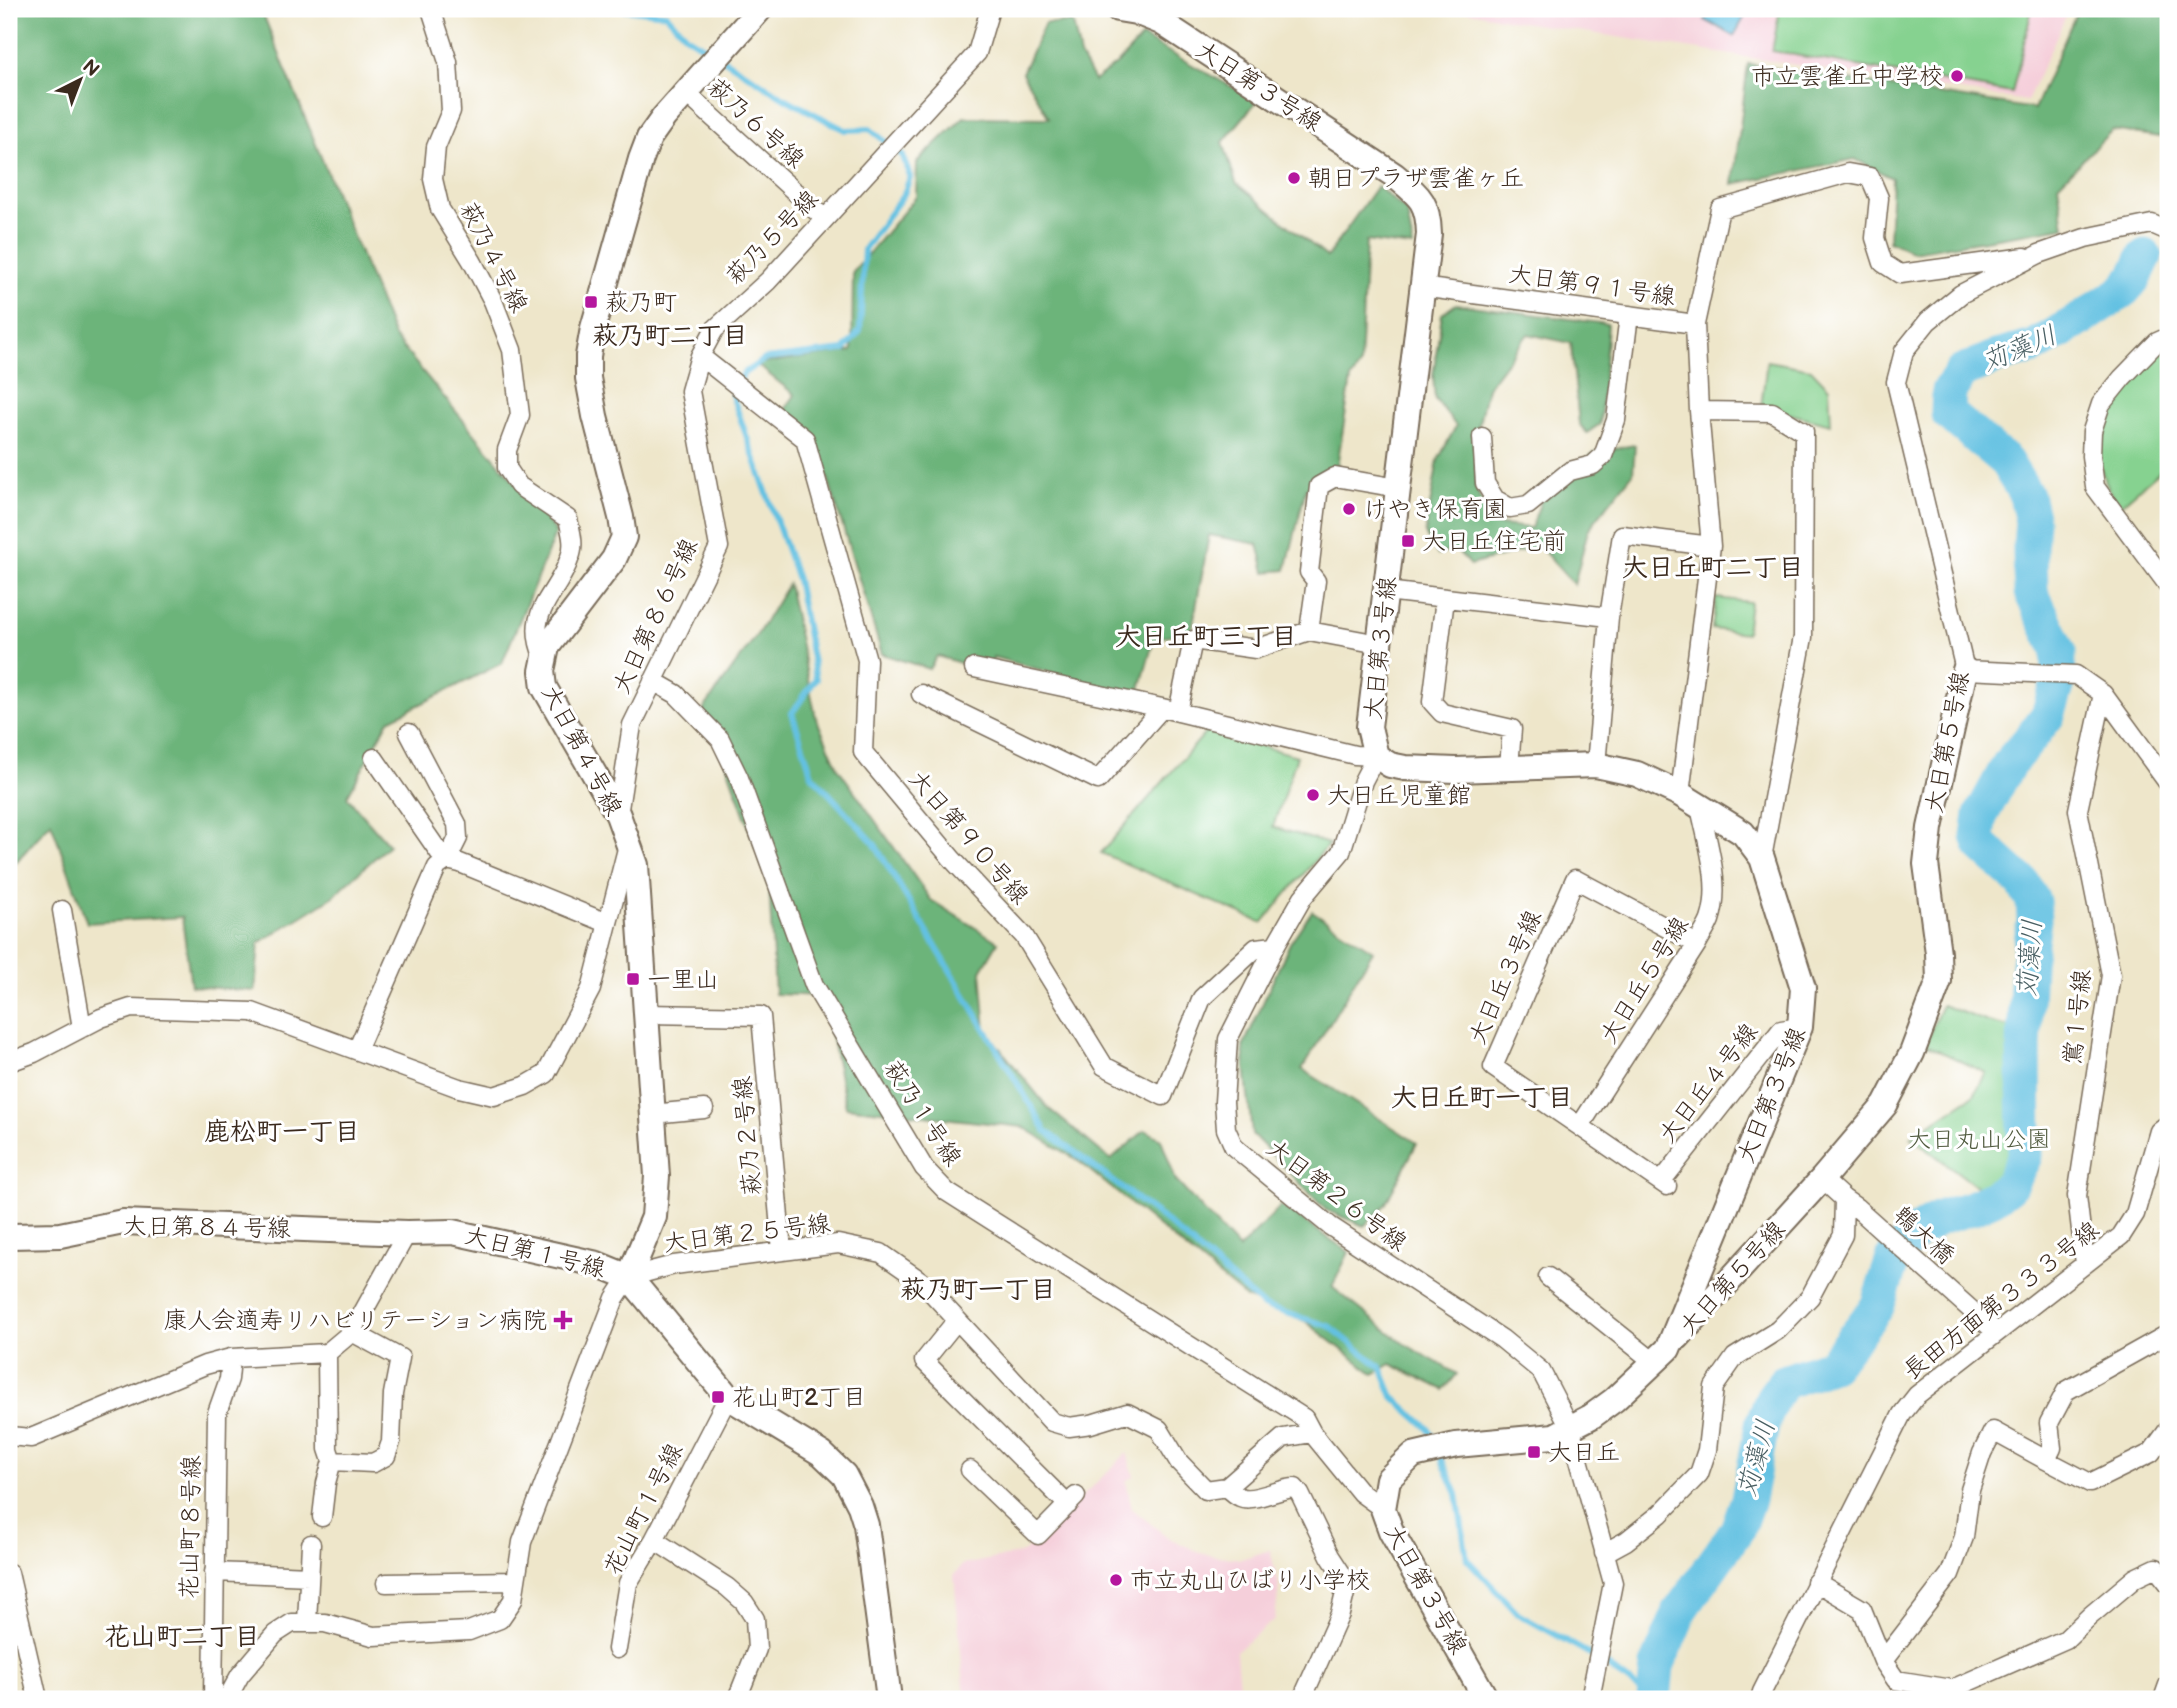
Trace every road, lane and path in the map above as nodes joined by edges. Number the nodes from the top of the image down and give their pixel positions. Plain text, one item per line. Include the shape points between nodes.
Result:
1 (431, 9) edge
2 (760, 9) edge
3 (990, 9) edge
4 (1130, 10) edge
5 (686, 93) junction
6 (825, 219) junction
7 (2168, 231) edge
8 (2039, 254) junction
9 (1421, 287) junction
10 (1629, 315) junction
11 (1695, 324) junction
12 (2168, 337) edge
13 (700, 356) junction
14 (1699, 411) junction
15 (1482, 437) dead end
16 (1398, 488) junction
17 (1711, 546) junction
18 (2168, 585) edge
19 (1386, 591) junction
20 (1445, 599) junction
21 (1609, 617) junction
22 (1309, 631) junction
23 (1379, 644) junction
24 (544, 658) junction
25 (974, 668) dead end
26 (1965, 670) junction
27 (653, 681) junction
28 (921, 694) dead end
29 (2103, 694) junction
30 (1170, 710) junction
31 (409, 733) dead end
32 (1376, 756) junction
33 (374, 758) dead end
34 (1596, 765) junction
35 (1509, 767) junction
36 (2168, 783) edge
37 (1690, 800) junction
38 (618, 815) junction
39 (629, 841) junction
40 (1762, 858) junction
41 (447, 860) junction
42 (62, 910) dead end
43 (607, 923) junction
44 (1697, 944) junction
45 (1275, 946) junction
46 (646, 1014) junction
47 (1800, 1027) junction
48 (82, 1028) junction
49 (356, 1050) junction
50 (9, 1062) edge
51 (704, 1109) dead end
52 (652, 1114) junction
53 (2168, 1124) edge
54 (1580, 1126) junction
55 (1822, 1179) junction
56 (1664, 1184) joint
57 (1851, 1204) junction
58 (407, 1233) junction
59 (9, 1236) edge
60 (782, 1251) junction
61 (2085, 1264) junction
62 (629, 1277) junction
63 (1548, 1278) dead end
64 (957, 1320) junction
65 (352, 1332) junction
66 (1996, 1332) junction
67 (2168, 1334) edge
68 (327, 1353) junction
69 (1661, 1355) junction
70 (232, 1358) junction
71 (728, 1397) junction
72 (1570, 1427) junction
73 (2168, 1430) edge
74 (1312, 1433) junction
75 (9, 1436) edge
76 (2046, 1460) junction
77 (332, 1461) junction
78 (970, 1470) dead end
79 (1227, 1487) junction
80 (1383, 1509) junction
81 (322, 1517) dead end
82 (654, 1540) junction
83 (311, 1544) dead end
84 (1604, 1553) junction
85 (214, 1572) junction
86 (9, 1573) edge
87 (309, 1576) junction
88 (516, 1581) junction
89 (386, 1583) dead end
90 (1816, 1583) junction
91 (2168, 1583) edge
92 (307, 1622) junction
93 (617, 1649) dead end
94 (1883, 1661) junction
95 (2168, 1685) edge
96 (38, 1699) edge
97 (212, 1699) edge
98 (227, 1699) edge
99 (737, 1699) edge
100 (889, 1699) edge
101 (1302, 1699) edge
102 (1486, 1699) edge
103 (1590, 1699) edge
104 (1760, 1699) edge
105 (2163, 1699) edge

1 - 24 street, 萩乃４号線 via 449,62 451,111 436,147 433,179 440,209 493,301 512,350 520,415 507,450 507,468 519,486 568,519 573,538 571,557 537,619 537,642
2 - 5 street, 大日第４号線
3 - 6 street, 萩乃５号線 via 978,53
4 - 9 street, 大日第３号線 via 1161,22 1413,191 1428,215
5 - 6 street, 萩乃６号線
5 - 24 street, 大日第４号線 via 649,138 641,159 588,356 595,416 624,537 614,559
6 - 13 street, 萩乃５号線 via 768,281 714,330
7 - 8 street, 大日第５号線 via 2152,224 2085,238
8 - 11 street, 大日第９１号線 via 1900,274 1883,263 1875,238 1878,198 1870,177 1848,173 1720,209
8 - 26 street, 大日第５号線 via 1961,294 1927,321 1904,351 1896,382
9 - 10 street, 大日第９１号線
9 - 16 street, 大日第３号線
10 - 11 street, 大日第９１号線
10 - 15 street via 1616,419 1603,456 1593,465 1570,471 1528,505 1510,508 1495,499 1485,483
11 - 14 street, 大日丘５号線
12 - 18 street via 2157,342 2101,404 2092,431 2091,456 2095,487
13 - 27 street, 大日第８６号線 via 690,391 719,547
13 - 45 street, 大日第９０号線 via 804,439 867,660 863,752 1024,936 1104,1066 1163,1096 1202,998 1256,948
14 - 17 street, 大日丘５号線
14 - 40 street via 1772,411 1804,432 1803,637
16 - 19 street, 大日第３号線
16 - 22 street via 1335,477 1319,486 1309,572 1316,581
17 - 21 street via 1622,535
17 - 37 street, 大日丘５号線
19 - 20 street
19 - 23 street, 大日第３号線
20 - 21 street
20 - 35 street via 1432,702 1442,713 1513,729
21 - 34 street
22 - 23 street
22 - 30 street via 1256,649 1194,640
23 - 32 street, 大日第３号線 via 1369,727
24 - 38 street, 大日第４号線 via 544,687
25 - 30 street
26 - 29 street via 2076,675
26 - 55 street, 大日第５号線 via 1926,864 1939,981 1897,1085
27 - 38 street, 大日第８６号線 via 632,726
27 - 74 street, 萩乃１号線 via 676,694 720,738 739,778 814,985 924,1168 947,1192 1304,1418
28 - 30 street via 1098,780
29 - 36 street
29 - 61 street, 鴬１号線 via 2078,810 2111,975 2077,1196
30 - 32 street via 1355,755
31 - 41 street via 457,824 458,838
32 - 35 street, 大日第３号線 via 1405,768
32 - 45 street, 大日第２６号線 via 1363,781 1341,852 1303,897
33 - 41 street
34 - 35 street, 大日第３号線
34 - 37 street, 大日第３号線 via 1637,774
37 - 40 street, 大日第３号線 via 1742,833
37 - 44 street, 大日丘５号線 via 1711,861 1714,893 1710,920
38 - 39 street, 大日第４号線
39 - 43 street
39 - 46 street, 大日第４号線 via 639,889
40 - 47 street, 大日第３号線 via 1802,989
41 - 43 street
41 - 49 street via 437,867
42 - 48 street
43 - 49 street via 591,989 546,1074 525,1086 494,1096
44 - 54 street, 大日丘５号線
44 - 54 street, 大日丘３号線 via 1575,879 1493,1067
45 - 72 street, 大日第２６号線 via 1228,1039 1224,1102 1226,1129 1234,1147 1330,1226 1502,1339 1541,1371
46 - 52 street, 大日第４号線
46 - 60 street, 萩乃２号線 via 761,1016
47 - 56 street, 大日丘４号線 via 1781,1030
47 - 69 street, 大日第３号線
48 - 49 street via 131,1008 252,1012
48 - 50 street
51 - 52 street
52 - 62 street, 大日第４号線 via 657,1176 654,1217
53 - 61 street, 長田方面第３３３号線 via 2159,1131 2135,1214 2121,1236
54 - 56 street, 大日丘３号線
55 - 57 street, 鵯大橋
55 - 69 street, 大日第５号線
57 - 66 street, 鵯大橋
57 - 84 street via 1843,1235 1810,1297 1778,1330 1735,1357 1714,1387 1707,1450 1699,1474 1660,1514
58 - 59 street, 大日第８４号線 via 123,1222 60,1235
58 - 62 street, 大日第１号線 via 453,1232 597,1264
58 - 65 street
60 - 62 street, 大日第２５号線 via 674,1265
60 - 64 street, 大日第２５号線 via 838,1244 881,1253 921,1281
61 - 66 street, 長田方面第３３３号線
62 - 71 street, 大日第１号線
62 - 88 street via 615,1298 522,1542
63 - 69 street
64 - 78 street via 924,1361 1072,1500 1038,1535
64 - 79 street, 大日第２５号線 via 1052,1422 1069,1427 1127,1413 1159,1429 1179,1462 1206,1490
65 - 68 street
65 - 77 street via 400,1358 391,1442 386,1456 373,1463
66 - 90 street, 長田方面第３３３号線 via 1917,1395 1902,1415
67 - 76 street via 2066,1391 2049,1423 2052,1448
68 - 70 street
68 - 77 street
69 - 72 street, 大日第３号線 via 1614,1400
70 - 75 street via 31,1438
70 - 85 street, 花山町８号線 via 217,1413
71 - 82 street, 花山町１号線
71 - 100 street, 大日第１号線 via 822,1454 853,1490 866,1525
72 - 80 street, 大日第３号線 via 1554,1436 1450,1446 1413,1455 1388,1479
72 - 84 street, 大日第２６号線
73 - 76 street via 2151,1453 2090,1483
74 - 79 street via 1283,1438
74 - 80 street via 1361,1493
76 - 94 street via 1993,1431 1970,1490 1964,1537 1950,1574
77 - 81 street
79 - 101 street via 1247,1499 1295,1488 1343,1576 1346,1590 1340,1614
80 - 102 street, 大日第３号線
82 - 93 street, 花山町１号線 via 628,1583
82 - 99 street via 727,1587 755,1619 757,1649
83 - 87 street
84 - 103 street, 大日第２６号線 via 1613,1583
85 - 87 street
85 - 97 street, 花山町８号線
86 - 96 street
87 - 92 street
88 - 89 street
88 - 92 street via 513,1600 500,1619 469,1631 373,1636
90 - 94 street via 1863,1609
90 - 104 street, 長田方面第３３３号線
91 - 94 street via 2156,1568 2135,1578 2066,1639 1952,1689 1896,1680
92 - 98 street via 292,1623 275,1634 240,1675
95 - 105 street

